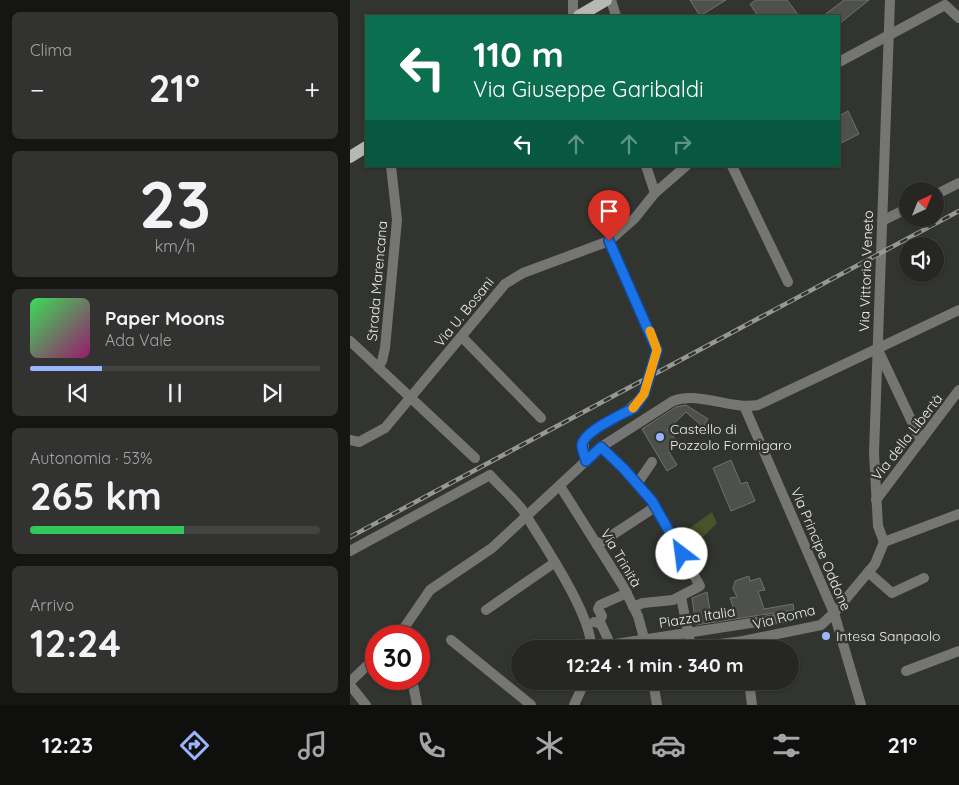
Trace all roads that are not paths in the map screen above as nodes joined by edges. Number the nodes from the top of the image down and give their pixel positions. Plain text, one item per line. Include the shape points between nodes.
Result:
1 (573, 0) edge
2 (606, 0) edge
3 (611, 0) edge
4 (890, 0) edge
5 (949, 2) edge
6 (573, 15) edge
7 (581, 15) edge
8 (616, 15) edge
9 (959, 18) edge
10 (888, 36) junction
11 (840, 61) edge
12 (365, 148) edge
13 (350, 157) edge
14 (392, 167) edge
15 (646, 167) edge
16 (685, 167) edge
17 (732, 167) edge
18 (959, 183) edge
19 (944, 190) edge
20 (655, 193) junction
21 (899, 212) edge
22 (882, 221) junction
23 (609, 241) junction
24 (788, 282) dead end
25 (959, 310) edge
26 (462, 337) junction
27 (350, 341) edge
28 (877, 350) junction
29 (378, 367) junction
30 (959, 390) edge
31 (409, 397) junction
32 (745, 408) junction
33 (542, 418) dead end
34 (350, 440) edge
35 (921, 441) junction
36 (601, 447) junction
37 (475, 458) dead end
38 (586, 461) junction
39 (652, 462) dead end
40 (637, 484) junction
41 (560, 486) junction
42 (876, 500) junction
43 (655, 507) junction
44 (959, 514) edge
45 (526, 518) junction
46 (884, 542) junction
47 (597, 545) junction
48 (350, 550) edge
49 (554, 563) junction
50 (868, 572) junction
51 (924, 578) dead end
52 (627, 593) junction
53 (681, 597) junction
54 (633, 607) junction
55 (486, 610) dead end
56 (834, 614) junction
57 (790, 617) dead end
58 (599, 622) junction
59 (587, 624) junction
60 (408, 625) edge
61 (688, 633) junction
62 (451, 640) dead end
63 (590, 640) edge
64 (607, 640) edge
65 (644, 640) edge
66 (661, 640) edge
67 (687, 640) edge
68 (762, 640) edge
69 (959, 652) edge
70 (365, 668) edge
71 (906, 671) dead end
72 (350, 683) edge
73 (414, 690) edge
74 (581, 690) edge
75 (654, 690) edge
76 (750, 690) edge
77 (366, 705) edge
78 (417, 705) edge
79 (531, 705) edge
80 (574, 705) edge
81 (657, 705) edge
82 (752, 705) edge
83 (861, 705) edge

1 - 6 street
2 - 7 main road
3 - 8 street
4 - 10 street, Via Vittorio Veneto
5 - 9 street
5 - 10 street
10 - 11 street
10 - 22 street, Via Vittorio Veneto
12 - 13 main road
14 - 29 street, Strada Marencana via 397,220 385,348
15 - 20 street
16 - 20 street
17 - 24 street
18 - 19 street
20 - 23 street via 635,218
21 - 22 street
22 - 28 street, Via Vittorio Veneto
23 - 26 street, Via U. Bosani via 513,278 490,299
23 - 38 street, bridge via 657,350 640,402 584,438 582,444
25 - 28 street
26 - 31 street, Via U. Bosani
26 - 33 street
27 - 29 street
28 - 32 street
28 - 35 street
28 - 42 street, Via Vittorio Veneto
29 - 31 street
30 - 35 street, Via della Libertà
31 - 34 street, Via U. Bosani via 385,428 359,442
31 - 37 street
32 - 36 street via 682,398
32 - 56 street, Via Principe Oddone
35 - 42 street, Via della Libertà
36 - 38 street
36 - 40 street
38 - 41 street
39 - 40 street
40 - 43 street
41 - 45 street
41 - 47 street, Via Trinità
42 - 46 street, Via Vittorio Veneto via 878,526
43 - 47 street
43 - 53 street via 700,586
44 - 46 street
45 - 48 street via 490,475
45 - 49 street
45 - 60 street via 492,548 430,590
46 - 50 street, Via Roma
47 - 52 street, Via Trinità
49 - 55 street
49 - 59 street
50 - 51 street via 892,592
50 - 56 street, Via Roma
52 - 54 street, Via Trinità
52 - 58 street via 600,605 598,609 602,616
53 - 54 street
53 - 61 street
54 - 65 street, Via Trinità
56 - 68 street, Via Roma via 820,625
56 - 83 street, Via Principe Oddone
57 - 61 street, Piazza Italia
58 - 59 street
58 - 64 street, Piazza Italia
59 - 63 street
61 - 66 street, Piazza Italia
61 - 67 street
62 - 79 street
69 - 71 street
70 - 72 street
72 - 77 street
73 - 78 street
74 - 80 street
75 - 81 street
76 - 82 street

